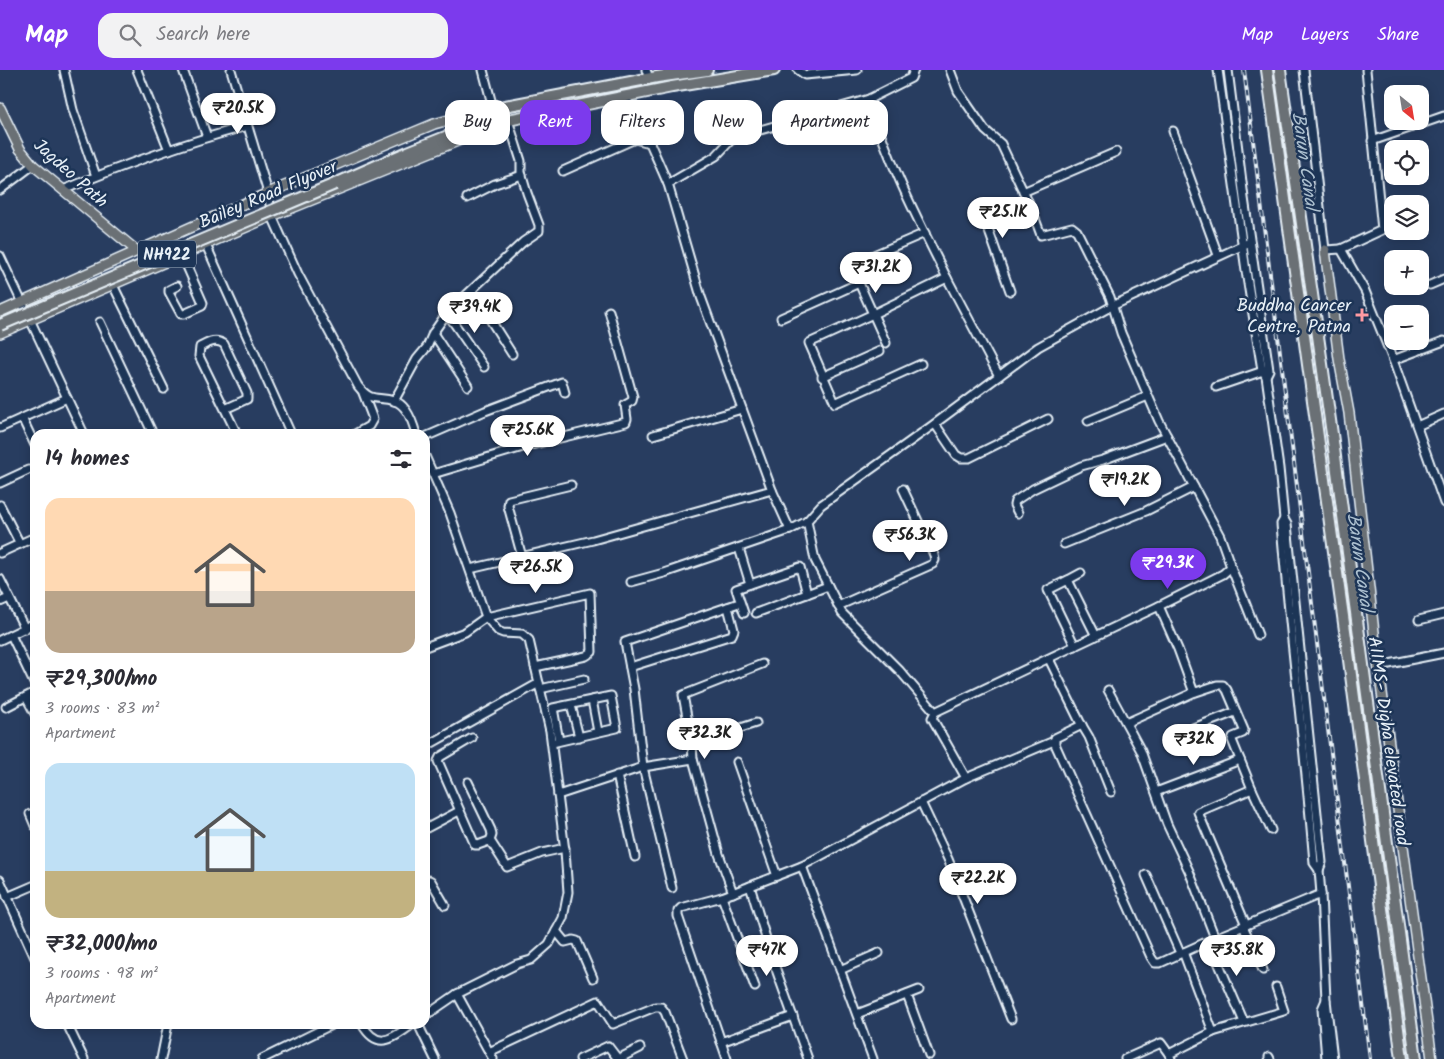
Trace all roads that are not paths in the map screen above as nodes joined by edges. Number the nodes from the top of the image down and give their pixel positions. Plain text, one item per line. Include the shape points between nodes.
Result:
1 (64, 70) edge
2 (137, 70) edge
3 (183, 70) edge
4 (231, 70) edge
5 (483, 70) edge
6 (707, 70) edge
7 (774, 70) edge
8 (798, 70) edge
9 (857, 70) edge
10 (914, 70) edge
11 (950, 70) edge
12 (1218, 70) edge
13 (1228, 70) edge
14 (1267, 70) edge
15 (1280, 70) edge
16 (1304, 70) edge
17 (1366, 70) edge
18 (648, 74) edge
19 (627, 96) junction
20 (869, 99) junction
21 (489, 100) edge
22 (628, 100) edge
23 (510, 104) edge
24 (0, 108) edge
25 (1444, 116) edge
26 (510, 120) edge
27 (445, 121) edge
28 (247, 126) junction
29 (510, 126) edge
30 (1173, 131) dead end
31 (445, 132) edge
32 (206, 137) junction
33 (445, 137) edge
34 (1372, 142) junction
35 (448, 145) edge
36 (622, 145) edge
37 (651, 145) edge
38 (169, 150) junction
39 (1116, 152) dead end
40 (33, 165) junction
41 (564, 171) dead end
42 (522, 175) junction
43 (96, 176) junction
44 (334, 181) junction
45 (668, 184) junction
46 (0, 190) edge
47 (64, 190) junction
48 (1023, 192) junction
49 (268, 193) junction
50 (468, 198) dead end
51 (1028, 201) junction
52 (272, 216) junction
53 (925, 233) junction
54 (165, 238) junction
55 (1250, 242) junction
56 (1242, 244) junction
57 (206, 245) junction
58 (1341, 249) junction
59 (136, 250) junction
60 (1326, 250) junction
61 (182, 255) junction
62 (1218, 255) junction
63 (0, 256) edge
64 (123, 257) junction
65 (173, 259) junction
66 (131, 276) junction
67 (947, 278) junction
68 (1444, 278) edge
69 (859, 283) junction
70 (113, 284) junction
71 (1430, 285) dead end
72 (177, 286) dead end
73 (472, 291) junction
74 (1010, 291) dead end
75 (23, 302) junction
76 (1112, 306) junction
77 (609, 310) dead end
78 (0, 312) edge
79 (447, 313) junction
80 (872, 314) junction
81 (0, 318) edge
82 (781, 318) dead end
83 (31, 319) junction
84 (100, 322) dead end
85 (0, 325) edge
86 (0, 333) edge
87 (434, 333) junction
88 (1444, 341) edge
89 (886, 343) dead end
90 (880, 351) dead end
91 (512, 354) dead end
92 (1393, 360) junction
93 (921, 364) dead end
94 (484, 367) dead end
95 (1266, 372) junction
96 (999, 376) junction
97 (822, 377) junction
98 (468, 386) dead end
99 (1216, 387) dead end
100 (164, 388) dead end
101 (363, 392) junction
102 (565, 393) dead end
103 (1148, 396) junction
104 (68, 398) junction
105 (394, 401) junction
106 (224, 409) junction
107 (742, 409) junction
108 (1444, 414) edge
109 (22, 418) junction
110 (1048, 419) dead end
111 (1088, 421) dead end
112 (935, 424) junction
113 (1416, 426) junction
114 (0, 428) edge
115 (82, 429) edge
116 (151, 429) edge
117 (234, 429) edge
118 (288, 429) edge
119 (364, 429) edge
120 (415, 429) edge
121 (430, 434) edge
122 (653, 434) dead end
123 (30, 435) edge
124 (1167, 436) junction
125 (430, 467) edge
126 (28, 470) dead end
127 (433, 474) junction
128 (0, 483) edge
129 (571, 485) dead end
130 (1194, 487) junction
131 (903, 489) dead end
132 (772, 490) junction
133 (1444, 504) edge
134 (0, 505) edge
135 (1018, 513) dead end
136 (807, 522) junction
137 (790, 530) junction
138 (30, 539) edge
139 (20, 544) junction
140 (1064, 544) dead end
141 (739, 548) junction
142 (0, 554) edge
143 (522, 557) junction
144 (1231, 567) junction
145 (470, 570) junction
146 (1081, 573) dead end
147 (0, 579) edge
148 (1068, 580) junction
149 (631, 582) dead end
150 (750, 584) junction
151 (828, 586) junction
152 (807, 594) junction
153 (9, 598) junction
154 (0, 602) edge
155 (838, 606) junction
156 (1159, 606) junction
157 (744, 613) dead end
158 (756, 613) dead end
159 (1444, 614) edge
160 (486, 617) junction
161 (1419, 620) dead end
162 (30, 626) edge
163 (24, 629) junction
164 (11, 635) junction
165 (1258, 635) dead end
166 (1096, 636) junction
167 (0, 640) edge
168 (430, 645) edge
169 (1075, 646) junction
170 (1444, 653) edge
171 (1049, 658) junction
172 (762, 664) dead end
173 (535, 666) junction
174 (1379, 666) junction
175 (630, 667) junction
176 (30, 675) edge
177 (584, 679) dead end
178 (540, 686) junction
179 (1108, 690) dead end
180 (1194, 692) junction
181 (30, 695) edge
182 (26, 697) junction
183 (592, 700) junction
184 (571, 704) junction
185 (30, 705) edge
186 (6, 707) dead end
187 (935, 712) junction
188 (1235, 712) junction
189 (756, 723) dead end
190 (1126, 723) junction
191 (1082, 725) junction
192 (598, 732) junction
193 (578, 736) junction
194 (472, 738) dead end
195 (1167, 738) dead end
196 (556, 742) junction
197 (1054, 742) junction
198 (430, 744) edge
199 (692, 744) junction
200 (693, 759) junction
201 (1240, 760) junction
202 (737, 762) dead end
203 (643, 767) junction
204 (617, 775) junction
205 (966, 778) junction
206 (468, 782) dead end
207 (1252, 789) junction
208 (1111, 792) dead end
209 (1156, 792) junction
210 (558, 795) junction
211 (922, 802) junction
212 (459, 811) junction
213 (430, 826) edge
214 (1271, 830) dead end
215 (490, 841) junction
216 (565, 848) junction
217 (635, 857) dead end
218 (802, 866) junction
219 (1146, 875) dead end
220 (777, 876) junction
221 (0, 880) edge
222 (430, 880) edge
223 (750, 886) junction
224 (30, 887) edge
225 (672, 888) dead end
226 (733, 893) junction
227 (1321, 894) junction
228 (7, 897) junction
229 (722, 897) junction
230 (446, 905) dead end
231 (1244, 926) junction
232 (556, 931) junction
233 (1212, 939) junction
234 (30, 947) edge
235 (879, 952) dead end
236 (1182, 952) junction
237 (840, 970) junction
238 (1263, 970) dead end
239 (594, 978) dead end
240 (755, 987) dead end
241 (1276, 987) dead end
242 (918, 990) dead end
243 (457, 994) junction
244 (907, 995) junction
245 (1326, 1000) junction
246 (430, 1013) edge
247 (857, 1014) junction
248 (793, 1016) junction
249 (1011, 1019) dead end
250 (1244, 1022) junction
251 (69, 1029) edge
252 (167, 1029) edge
253 (323, 1029) edge
254 (365, 1029) edge
255 (406, 1029) edge
256 (421, 1029) edge
257 (1213, 1032) junction
258 (721, 1042) junction
259 (640, 1048) dead end
260 (278, 1051) junction
261 (489, 1052) junction
262 (929, 1054) dead end
263 (1170, 1057) edge
264 (84, 1059) edge
265 (161, 1059) edge
266 (262, 1059) edge
267 (281, 1059) edge
268 (436, 1059) edge
269 (493, 1059) edge
270 (580, 1059) edge
271 (683, 1059) edge
272 (727, 1059) edge
273 (808, 1059) edge
274 (873, 1059) edge
275 (1125, 1059) edge
276 (1326, 1059) edge
277 (1333, 1059) edge
278 (1402, 1059) edge
279 (1416, 1059) edge
280 (1432, 1059) edge

1 - 43 street via 73,110
2 - 38 street
3 - 32 street
4 - 28 street
5 - 21 street
6 - 18 highway, NH922
7 - 19 highway, NH922
8 - 9 street via 805,75
10 - 20 street via 911,78
11 - 48 street via 958,90 985,130 1001,144
12 - 56 street
13 - 55 street
14 - 278 highway, AIIMS- Digha elevated road
15 - 279 highway, AIIMS- Digha elevated road
16 - 60 street
17 - 34 street
18 - 23 highway, NH922
19 - 22 street
19 - 26 highway, NH922
20 - 45 street via 739,136 716,156
20 - 53 street via 897,175
24 - 40 main road, Jagdeo Path via 20,149
25 - 34 street
27 - 49 main road
28 - 32 street
28 - 49 street
29 - 42 street
30 - 62 street
31 - 44 highway, Bailey Road Flyover / NH922
32 - 38 street
33 - 44 highway, Bailey Road Flyover / NH922
34 - 58 street via 1382,230
35 - 52 main road
36 - 41 street
37 - 45 street
38 - 43 street
39 - 48 street
40 - 46 street
40 - 47 main road, Jagdeo Path
42 - 50 street
42 - 73 street via 539,231
43 - 47 street
44 - 81 highway, Bailey Road Flyover / NH922
44 - 85 highway, Bailey Road Flyover / NH922, bridge
45 - 107 street via 701,297
47 - 59 main road, Jagdeo Path
48 - 51 street
49 - 52 street
49 - 54 main road
51 - 74 street via 985,220
51 - 76 street via 1041,235 1072,227 1077,231
52 - 57 main road
52 - 101 street via 298,274
53 - 67 street
53 - 69 street via 855,263
54 - 59 main road
54 - 65 main road
55 - 56 street
55 - 95 street
56 - 62 street
56 - 95 street
57 - 61 main road
57 - 118 street
58 - 60 street
58 - 92 street via 1365,291
59 - 64 main road
60 - 174 main road
61 - 65 main road
61 - 72 street via 202,306 181,314 169,292
62 - 76 street
63 - 75 street
64 - 66 main road
64 - 75 main road
65 - 66 main road
66 - 70 main road
67 - 80 street
67 - 96 street
68 - 71 street
69 - 80 street
69 - 82 street
70 - 83 main road
70 - 100 street
73 - 79 street
73 - 91 street
75 - 78 main road
75 - 83 street
76 - 96 street via 1038,347
76 - 103 street
77 - 127 street via 633,398 625,405 627,421
79 - 87 street
79 - 94 street
80 - 89 street
80 - 97 street via 809,344
83 - 86 main road
83 - 104 street
84 - 116 street
87 - 98 street
87 - 105 street
88 - 92 street
90 - 97 street
92 - 113 street
93 - 97 street via 835,403
95 - 99 street
95 - 227 street via 1287,524 1311,743 1322,862 1319,870
96 - 112 street
101 - 105 street via 372,398
101 - 119 street via 373,419
102 - 121 street via 562,382
103 - 111 street
103 - 124 street
104 - 109 street
104 - 115 street
105 - 120 street via 402,406
106 - 106 street via 199,356 200,347 219,340 224,344 247,393 247,398
106 - 117 street
107 - 122 street
107 - 132 street
108 - 113 street
109 - 114 street
109 - 123 street
110 - 112 street via 963,459 956,455
112 - 136 street via 822,504
113 - 133 street
124 - 130 street
124 - 135 street via 1081,466 1033,489 1015,501
125 - 127 street
126 - 128 street
127 - 145 street
129 - 143 street via 509,500
130 - 140 street via 1146,511
130 - 144 street via 1220,536
131 - 155 street via 934,555 934,564
132 - 137 street
132 - 143 street
134 - 139 street
136 - 137 street
136 - 151 street via 815,560
137 - 141 street
138 - 139 street
139 - 142 street
141 - 149 street
141 - 150 street
143 - 145 street
144 - 156 street
144 - 165 street
145 - 160 street
146 - 148 street
147 - 153 street
148 - 166 street
148 - 169 street via 1048,590
150 - 152 street via 800,567
150 - 157 street via 736,589
151 - 152 street
151 - 155 street
152 - 158 street
153 - 154 street
153 - 163 street
155 - 187 street
156 - 166 street
156 - 180 street
159 - 161 street
160 - 168 street via 465,632
160 - 173 street via 498,631 527,637
160 - 173 street via 590,593 592,652
162 - 163 street
163 - 164 street
164 - 167 street
164 - 176 street
166 - 169 street
169 - 171 street
170 - 174 street
171 - 187 street
171 - 191 street
172 - 199 street via 683,695
173 - 178 street
174 - 280 main road
175 - 175 street via 625,642 732,606 732,635
175 - 203 street
177 - 178 street
178 - 196 street
178 - 198 street
179 - 190 street
180 - 188 street via 1223,685
180 - 190 street
181 - 182 street
182 - 185 street
182 - 186 street
183 - 184 street
183 - 192 street
183 - 192 street via 610,696 617,728
184 - 193 street
184 - 196 street via 553,708
187 - 205 street via 932,718
188 - 195 street
188 - 201 street via 1244,732 1233,739
189 - 199 street
190 - 209 street via 1141,751
191 - 197 street via 1057,737
191 - 208 street
192 - 193 street
193 - 196 street
194 - 212 street via 438,760
196 - 210 street
197 - 205 street
197 - 236 street via 1152,960 1157,964
199 - 200 street
200 - 203 street
200 - 226 street
201 - 207 street
201 - 209 street
202 - 220 street
203 - 204 street
203 - 225 street
204 - 210 street
204 - 217 street
205 - 211 street
206 - 215 street via 491,830
207 - 214 street
207 - 231 street via 1198,812
209 - 233 street
210 - 216 street
211 - 218 street
211 - 249 street
212 - 213 street
212 - 215 street via 475,845
215 - 216 street via 507,867
216 - 232 street via 568,892 563,918
218 - 220 street
218 - 237 street
219 - 236 street
220 - 223 street
221 - 228 street
222 - 230 street
223 - 226 street
223 - 248 street
224 - 228 street
226 - 229 street
227 - 231 street
227 - 245 street
228 - 234 street
229 - 240 street
229 - 258 street via 678,911
231 - 233 street
231 - 238 street
232 - 239 street via 565,942 578,942
232 - 243 street via 549,944 531,960
233 - 236 street
233 - 250 street
235 - 237 street
236 - 257 street
237 - 247 street
241 - 250 street via 1284,1011
242 - 244 street
243 - 246 street
243 - 261 street
244 - 247 street
244 - 262 street
245 - 276 street via 1322,1009
245 - 277 street
247 - 274 street
248 - 258 street
248 - 273 street
250 - 257 street
251 - 264 street
252 - 265 street
253 - 260 street
254 - 255 street via 374,1038 384,1041
256 - 268 street
257 - 263 street
258 - 272 street
259 - 270 street via 618,1059 608,1046
260 - 266 street
260 - 267 street
261 - 269 street
261 - 271 street via 598,1001 614,1024 655,1006 661,1007
263 - 275 street via 1161,1043

